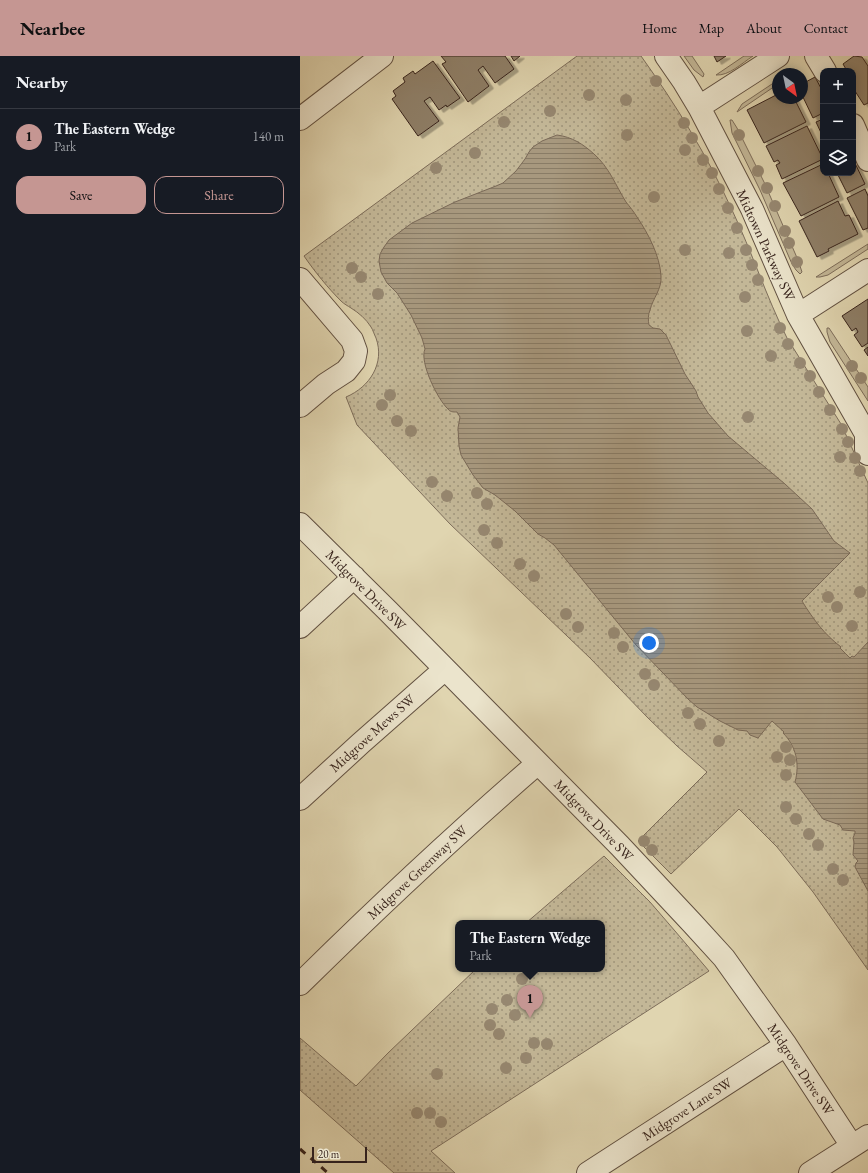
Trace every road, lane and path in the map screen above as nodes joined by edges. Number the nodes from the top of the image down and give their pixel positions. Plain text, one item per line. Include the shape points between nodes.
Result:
1 (382, 56) edge
2 (666, 56) edge
3 (778, 56) edge
4 (816, 56) edge
5 (823, 68) edge
6 (699, 108) junction
7 (300, 119) edge
8 (856, 132) edge
9 (868, 160) edge
10 (868, 270) edge
11 (300, 279) edge
12 (798, 315) junction
13 (300, 406) edge
14 (867, 441) edge
15 (300, 524) edge
16 (354, 577) junction
17 (300, 627) edge
18 (445, 669) junction
19 (538, 763) junction
20 (300, 799) edge
21 (300, 984) edge
22 (786, 1045) junction
23 (860, 1141) edge
24 (588, 1173) edge
25 (810, 1173) edge

1 - 7 street
2 - 6 street, Midtown Parkway SW
3 - 6 street
4 - 5 street
6 - 12 street, Midtown Parkway SW via 752,209
8 - 9 street
10 - 12 street
11 - 13 street via 352,340 356,351 354,361 346,371
12 - 14 street, Midtown Parkway SW
15 - 16 street, Midgrove Drive SW
16 - 17 street
16 - 18 street, Midgrove Drive SW
18 - 19 street, Midgrove Drive SW
18 - 20 street, Midgrove Mews SW
19 - 21 street, Midgrove Greenway SW via 379,907
19 - 22 street, Midgrove Drive SW via 620,846 724,958
22 - 23 street, Midgrove Drive SW
22 - 24 street, Midgrove Lane SW
23 - 25 street

